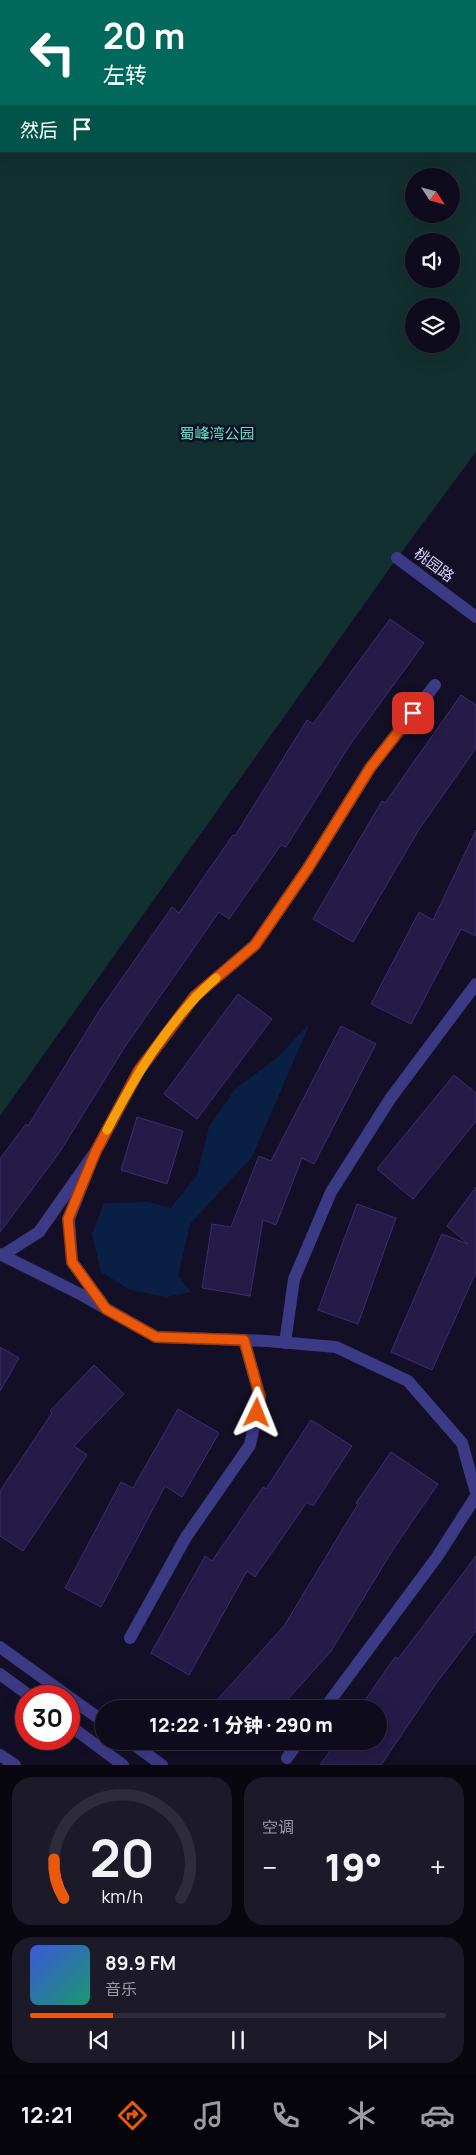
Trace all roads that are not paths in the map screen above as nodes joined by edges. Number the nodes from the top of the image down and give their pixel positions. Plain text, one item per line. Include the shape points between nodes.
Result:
1 (397, 558) dead end
2 (476, 617) edge
3 (435, 685) dead end
4 (476, 984) edge
5 (96, 1151) junction
6 (2, 1255) edge
7 (106, 1309) junction
8 (244, 1340) junction
9 (285, 1343) junction
10 (476, 1494) edge
11 (130, 1638) dead end
12 (0, 1647) edge
13 (0, 1674) edge
14 (15, 1685) edge
15 (52, 1685) edge
16 (331, 1700) edge
17 (80, 1705) edge
18 (95, 1716) edge
19 (80, 1733) edge
20 (142, 1750) edge
21 (293, 1750) edge
22 (0, 1755) edge
23 (287, 1758) dead end
24 (15, 1765) edge
25 (122, 1765) edge
26 (162, 1765) edge

1 - 2 street, 桃园路
3 - 5 street via 370,768 255,945 195,996 139,1070
4 - 9 street via 390,1099 331,1192 294,1279
5 - 6 street via 39,1232
5 - 7 street via 68,1219 72,1262
6 - 7 street
7 - 8 street via 156,1337
8 - 9 street
8 - 11 street via 260,1397 250,1445 186,1537
9 - 10 street via 336,1347 408,1381 462,1444
10 - 16 street via 437,1557
12 - 15 street
13 - 14 street
17 - 18 street
19 - 25 street
20 - 26 street
21 - 23 street
22 - 24 street

